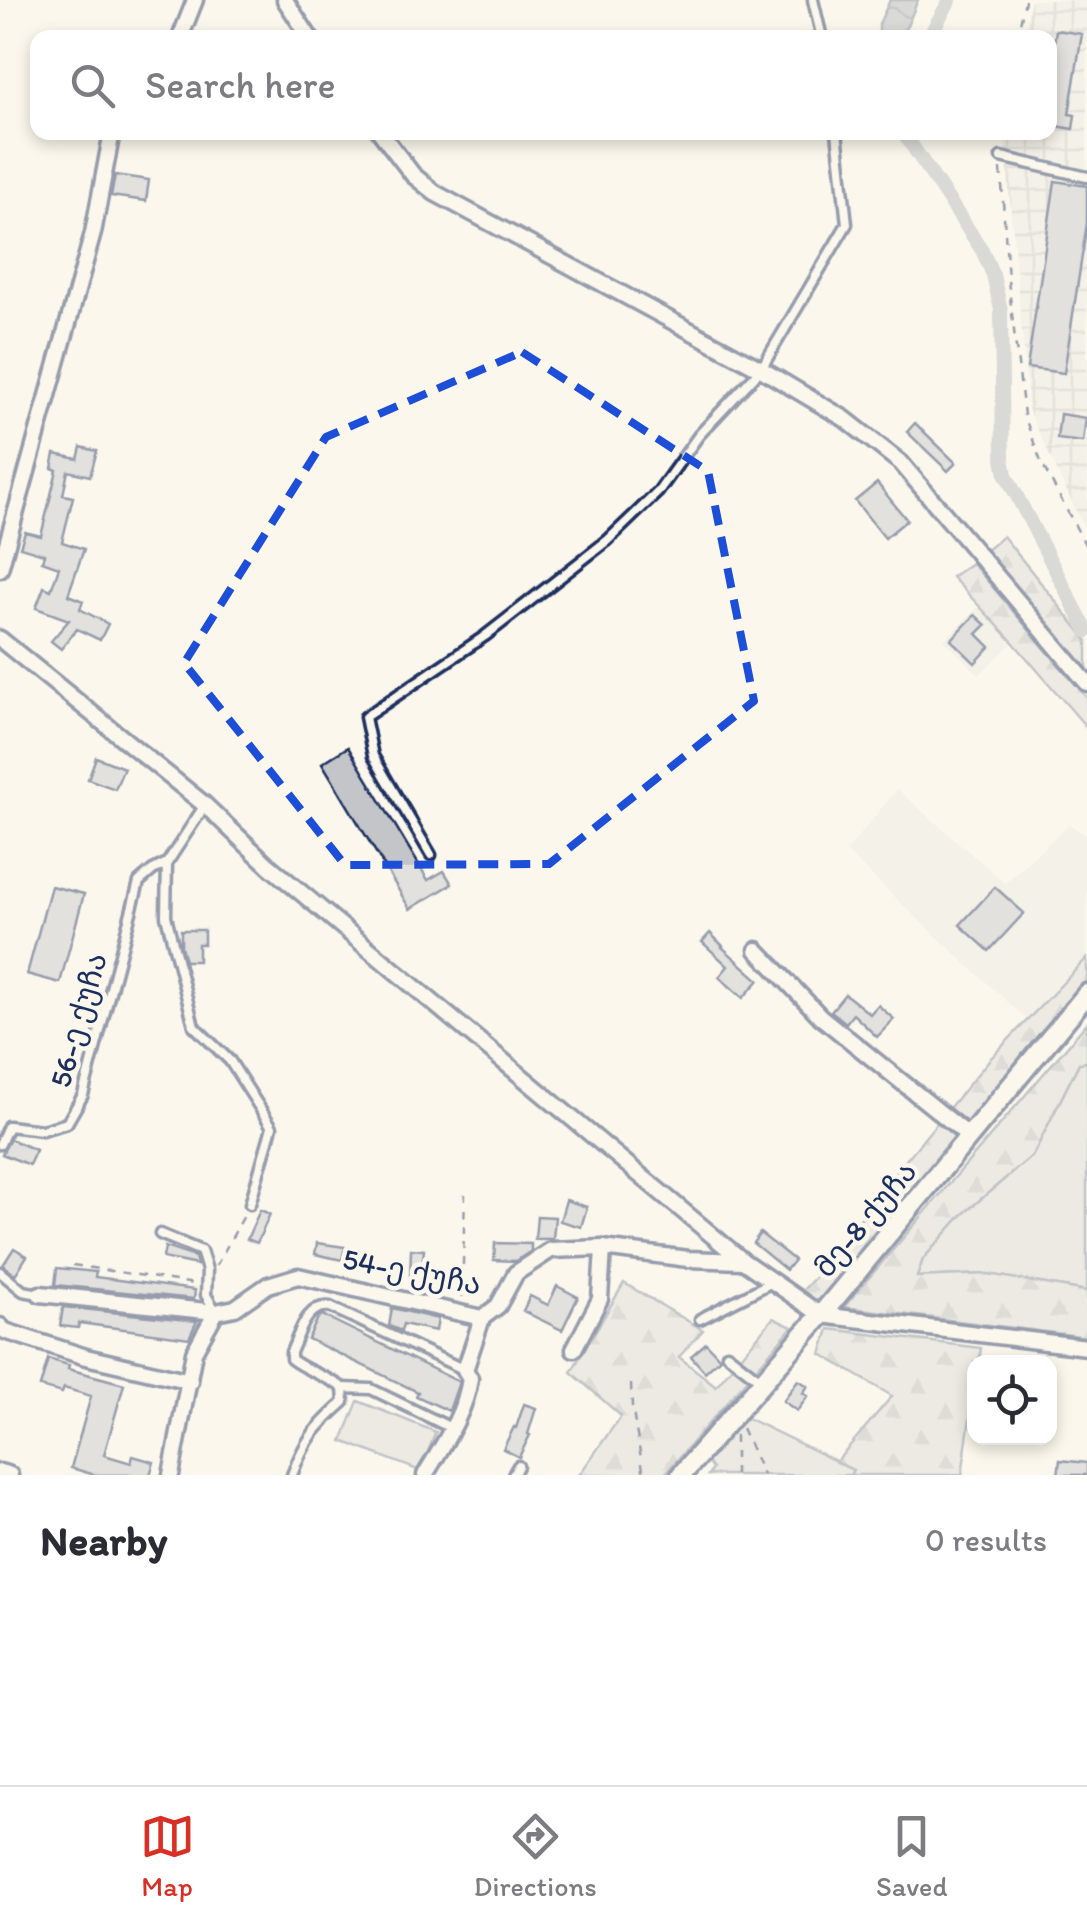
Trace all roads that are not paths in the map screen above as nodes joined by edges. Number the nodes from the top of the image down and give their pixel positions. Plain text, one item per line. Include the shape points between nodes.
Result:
1 (195, 0) edge
2 (286, 0) edge
3 (813, 0) edge
4 (183, 30) edge
5 (305, 30) edge
6 (820, 30) edge
7 (111, 140) edge
8 (386, 140) edge
9 (838, 140) edge
10 (1001, 156) road end
11 (1087, 177) edge
12 (762, 369) junction
13 (0, 568) edge
14 (0, 640) edge
15 (1087, 683) edge
16 (205, 805) junction
17 (431, 854) dead end
18 (167, 863) junction
19 (757, 950) dead end
20 (1087, 994) edge
21 (970, 1136) junction
22 (0, 1144) edge
23 (250, 1204) road end
24 (160, 1234) dead end
25 (603, 1248) junction
26 (743, 1261) junction
27 (0, 1272) edge
28 (773, 1282) junction
29 (40, 1294) joint
30 (216, 1312) junction
31 (821, 1315) junction
32 (482, 1318) junction
33 (700, 1319) dead end
34 (2, 1330) edge
35 (1087, 1347) edge
36 (574, 1349) dead end
37 (727, 1354) dead end
38 (465, 1370) junction
39 (190, 1382) junction
40 (762, 1382) junction
41 (343, 1388) junction
42 (451, 1428) junction
43 (0, 1472) edge
44 (10, 1475) edge
45 (171, 1475) edge
46 (292, 1475) edge
47 (425, 1475) edge
48 (681, 1475) edge

1 - 4 street
2 - 5 street
3 - 6 lane
7 - 13 street via 93,234
8 - 12 street via 413,176 436,193
9 - 12 lane via 846,224
10 - 11 lane
12 - 15 street via 846,418 901,464
12 - 17 lane via 699,435 658,492 608,540 485,636 364,718 373,756
14 - 16 street
16 - 18 lane
16 - 26 street via 268,865
18 - 22 lane, 56-ე ქუჩა via 139,882 83,1095 67,1123 42,1130 8,1126
18 - 23 lane via 166,916 194,1026 230,1061 272,1128
19 - 21 street via 821,1017
20 - 21 street, მე-8 ქუჩა
21 - 31 street, მე-8 ქუჩა
24 - 30 lane via 200,1251 206,1296
25 - 26 street, 54-ე ქუჩა
25 - 32 street, 54-ე ქუჩა via 551,1250 516,1273 498,1306
25 - 36 street via 600,1299
26 - 28 street
27 - 29 lane via 23,1291
28 - 31 street
28 - 33 lane
29 - 30 street
30 - 32 street, 54-ე ქუჩა via 298,1276
30 - 39 street via 194,1352
31 - 35 street
31 - 40 street, მე-8 ქუჩა
32 - 38 street
34 - 39 street
37 - 40 lane
38 - 41 lane via 320,1305 311,1310 290,1359
38 - 42 street via 469,1389
39 - 45 street
40 - 48 street, მე-8 ქუჩა
41 - 42 lane via 371,1389
41 - 46 lane via 344,1402 303,1446
42 - 47 street
43 - 44 street

